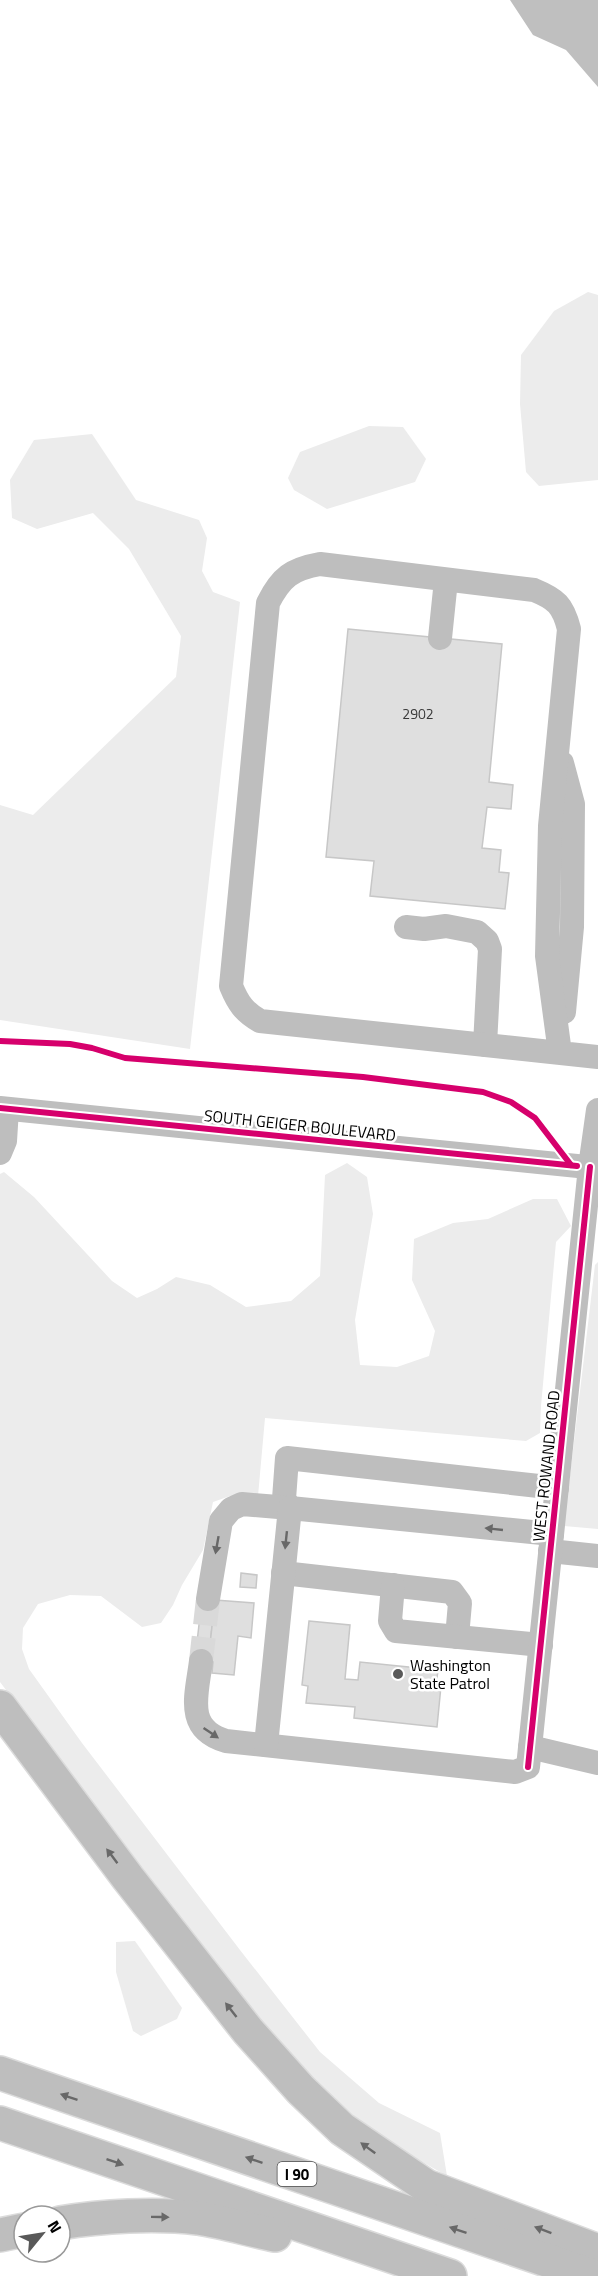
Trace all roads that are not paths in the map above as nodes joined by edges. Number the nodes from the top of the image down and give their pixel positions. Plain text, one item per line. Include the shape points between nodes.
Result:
1 (446, 580) junction
2 (440, 638) dead end
3 (406, 927) dead end
4 (485, 1045) junction
5 (560, 1053) junction
6 (598, 1057) edge
7 (4, 1108) edge
8 (598, 1110) edge
9 (0, 1153) edge
10 (594, 1168) edge
11 (557, 1488) junction
12 (290, 1508) junction
13 (551, 1543) junction
14 (598, 1556) edge
15 (283, 1573) junction
16 (393, 1585) junction
17 (208, 1599) tunnel mouth
18 (457, 1637) junction
19 (541, 1645) junction
20 (201, 1661) tunnel mouth
21 (0, 1707) edge
22 (256, 1744) junction
23 (529, 1757) junction
24 (598, 1763) edge
25 (0, 2073) edge
26 (0, 2123) edge
27 (72, 2221) edge
28 (378, 2251) junction
29 (598, 2252) edge
30 (450, 2276) edge
31 (593, 2276) edge

1 - 2 street
1 - 4 street via 320,564 301,567 275,589 268,603 231,986 238,1004 260,1021
1 - 5 street via 534,590 552,597 564,612 569,629 550,826 547,956
3 - 4 street via 446,926 477,932 488,941
4 - 5 street
5 - 6 street
7 - 9 street via 5,1141
7 - 10 street, SOUTH GEIGER BOULEVARD
8 - 10 street, WEST ROWAND ROAD
10 - 11 street, WEST ROWAND ROAD
11 - 12 street via 287,1458 284,1499
11 - 13 street, WEST ROWAND ROAD
13 -> 12 street
12 -> 15 street
12 -> 17 street via 242,1504 231,1509 221,1521
13 - 14 street
13 - 19 street, WEST ROWAND ROAD
15 - 16 street
15 - 22 street
16 - 18 street via 452,1592 460,1603
16 - 18 street via 390,1621 396,1631
18 - 19 street
19 - 23 street, WEST ROWAND ROAD
20 -> 22 street via 195,1713 200,1725 215,1738
29 -> 21 highway via 426,2187 342,2129 248,2031
22 - 23 street via 515,1772
23 - 24 street
31 -> 25 highway, I 90
26 -> 28 highway
27 -> 28 highway via 198,2218 279,2236
28 - 30 highway

